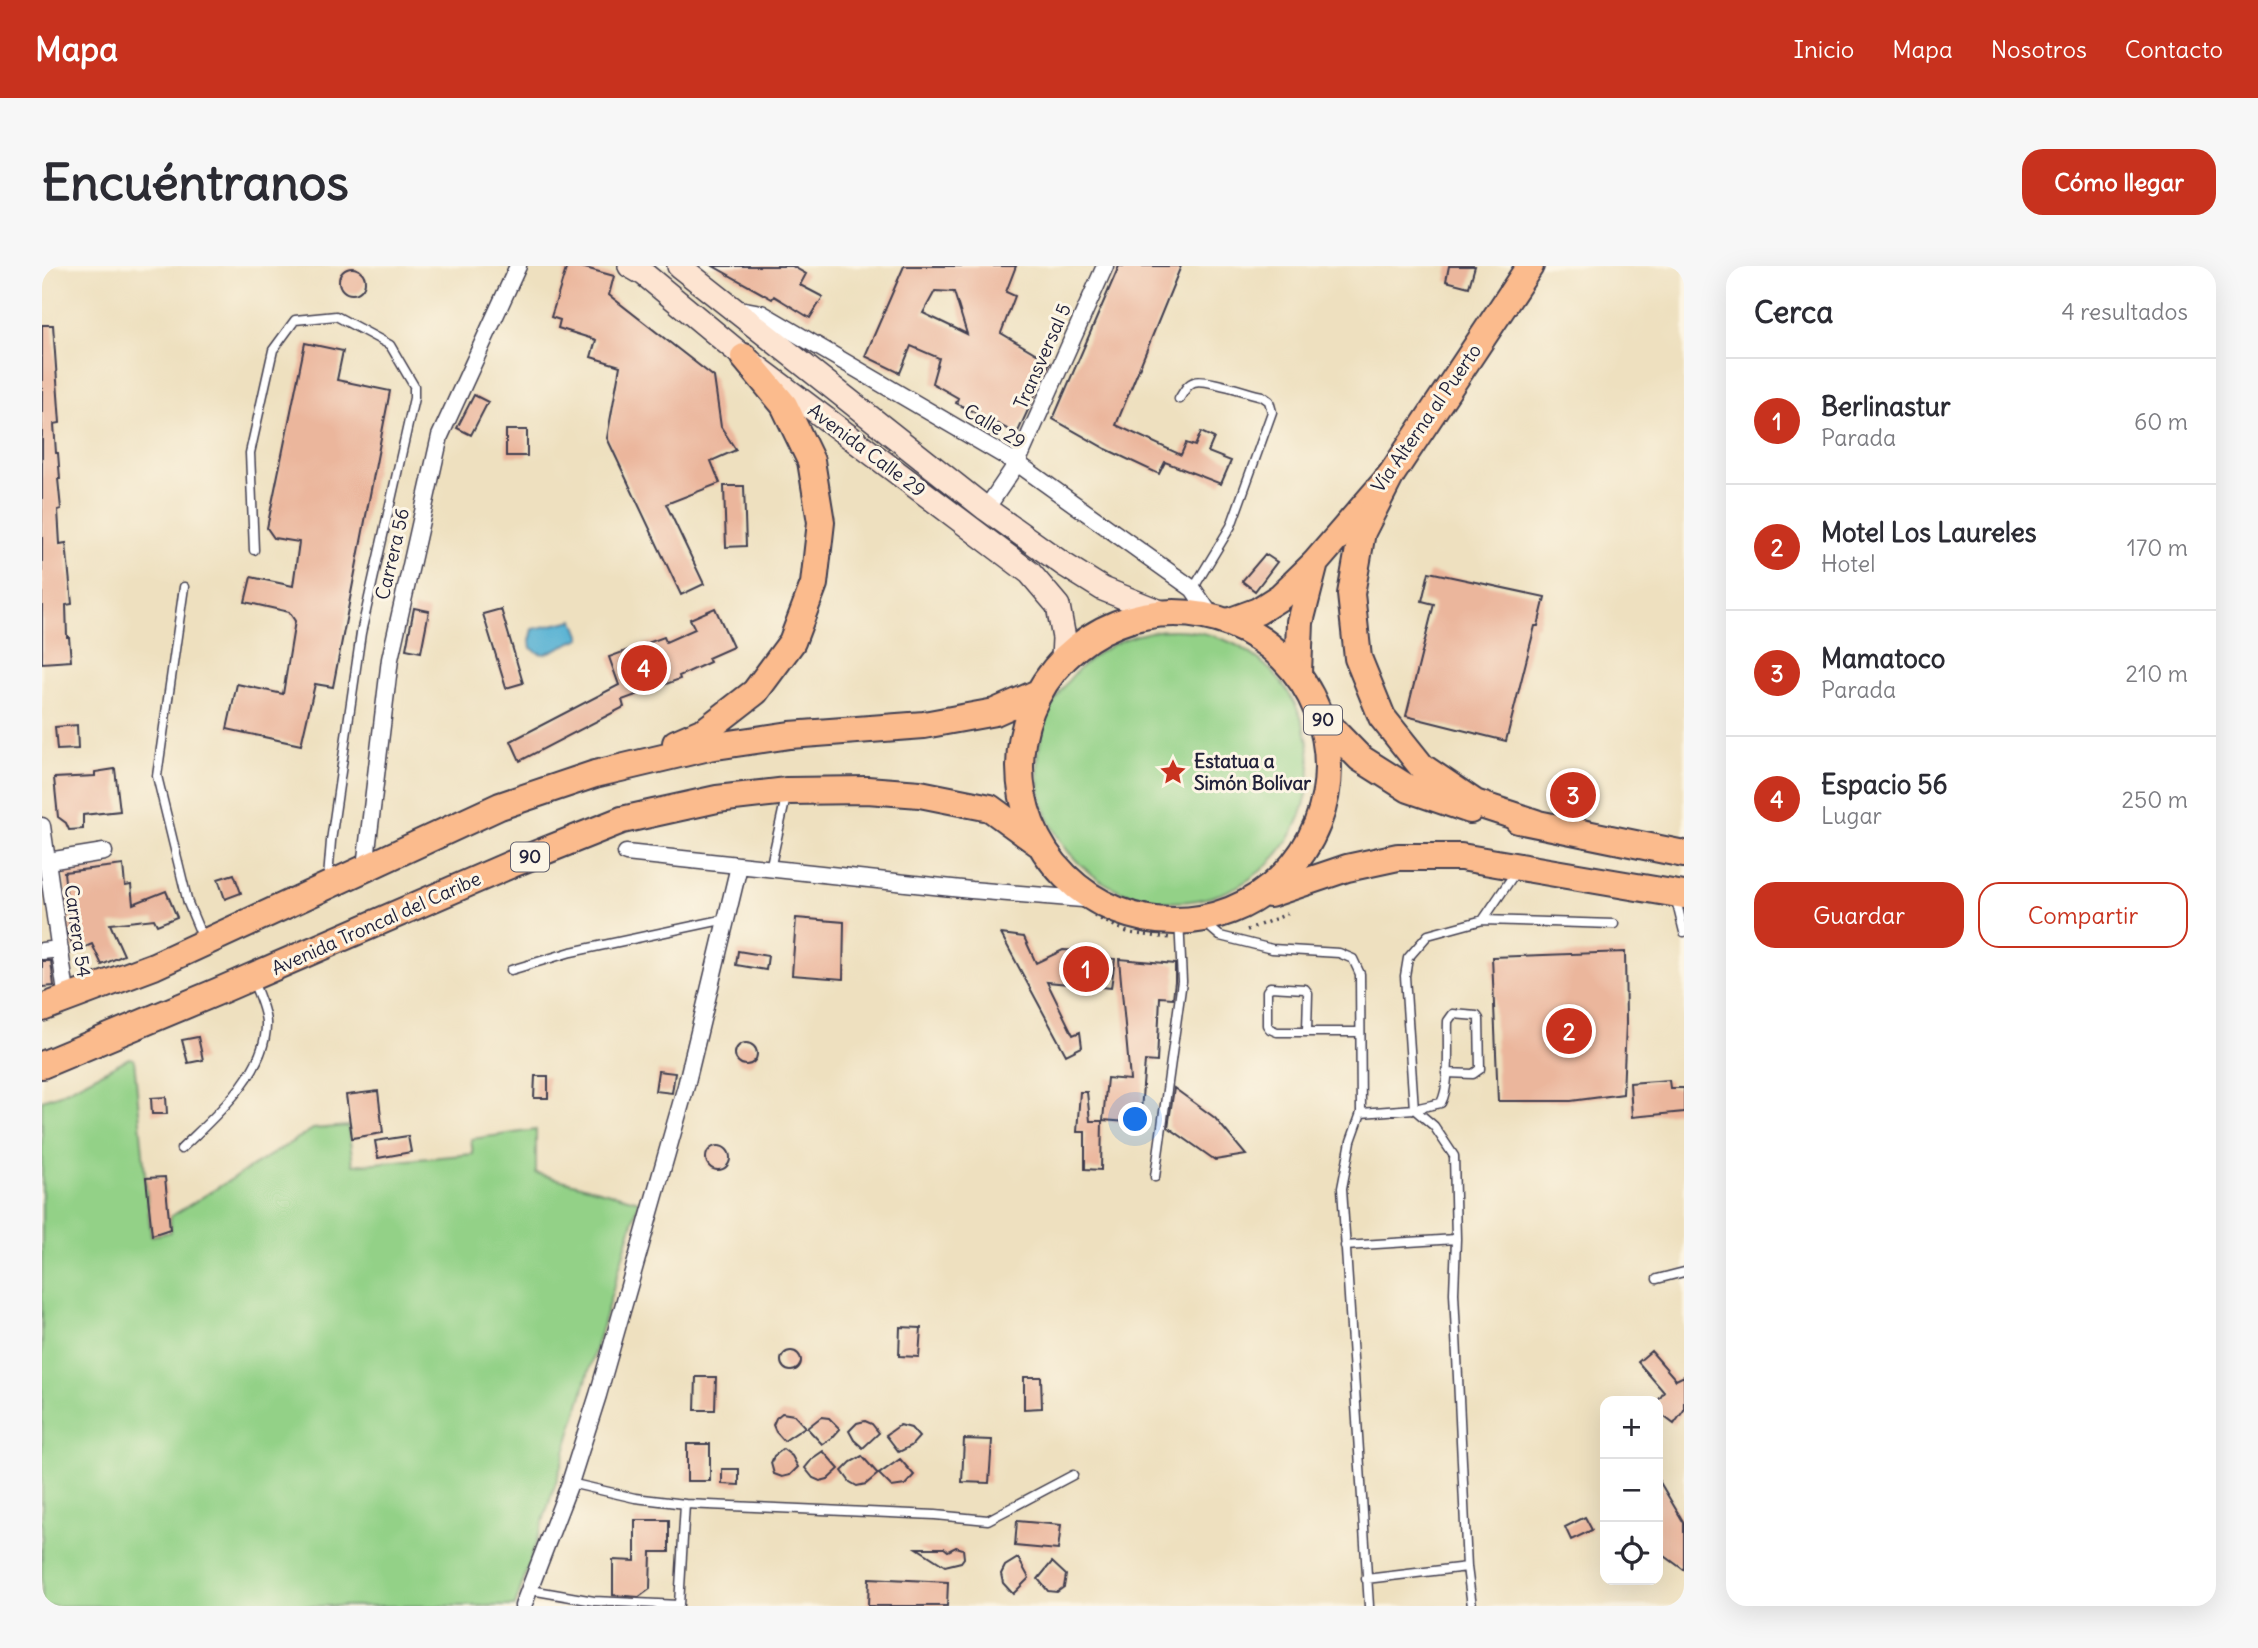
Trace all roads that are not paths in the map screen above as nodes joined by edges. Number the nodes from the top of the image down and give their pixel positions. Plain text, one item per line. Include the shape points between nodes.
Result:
1 (518, 266) edge
2 (630, 266) edge
3 (679, 266) edge
4 (1104, 266) edge
5 (1530, 266) edge
6 (732, 308) junction
7 (744, 357) junction
8 (1179, 399) dead end
9 (1017, 463) junction
10 (1391, 474) junction
11 (986, 509) junction
12 (254, 550) dead end
13 (1315, 563) junction
14 (184, 587) dead end
15 (1193, 589) junction
16 (1163, 613) junction
17 (1220, 619) junction
18 (1063, 659) junction
19 (1298, 673) junction
20 (1038, 693) junction
21 (1322, 719) junction
22 (596, 774) junction
23 (787, 791) junction
24 (1536, 823) junction
25 (42, 826) edge
26 (1038, 843) junction
27 (104, 852) dead end
28 (626, 853) dead end
29 (1684, 854) edge
30 (44, 862) edge
31 (740, 866) junction
32 (1520, 866) junction
33 (365, 867) junction
34 (770, 869) junction
35 (328, 885) junction
36 (1679, 894) edge
37 (1255, 899) junction
38 (1095, 900) junction
39 (727, 919) junction
40 (1189, 919) junction
41 (1483, 920) junction
42 (1614, 924) dead end
43 (1684, 932) edge
44 (204, 942) junction
45 (60, 949) junction
46 (42, 951) edge
47 (511, 970) dead end
48 (251, 977) junction
49 (54, 1004) edge
50 (1307, 1031) junction
51 (1360, 1032) junction
52 (42, 1065) edge
53 (1446, 1073) junction
54 (1414, 1109) junction
55 (1361, 1113) junction
56 (181, 1149) dead end
57 (1155, 1177) dead end
58 (1457, 1240) junction
59 (1345, 1245) junction
60 (1684, 1272) edge
61 (1657, 1279) dead end
62 (1073, 1475) dead end
63 (570, 1483) junction
64 (685, 1504) junction
65 (1467, 1567) junction
66 (1366, 1579) junction
67 (531, 1590) junction
68 (523, 1606) edge
69 (1369, 1606) edge
70 (1472, 1606) edge

1 - 33 street, Carrera 56 via 440,436 390,659
2 - 7 main road, Avenida Calle 29
3 - 6 main road, Avenida Calle 29
4 - 9 street, Transversal 5
5 - 10 main road, Vía Alterna al Puerto
6 - 9 street, Calle 29 via 761,313
6 - 11 main road, Avenida Calle 29
7 - 18 main road, Avenida Calle 29 via 1030,573 1058,606
7 - 22 main road via 784,405 810,461 821,522 814,584 792,642 755,692 706,730
8 - 15 lane via 1187,386 1205,381 1262,397 1269,401 1272,412 1231,526
9 - 11 street, Transversal 5
9 - 15 street, Calle 29
10 - 13 main road, Vía Alterna al Puerto
10 - 24 main road via 1362,532 1351,594 1357,658 1382,717 1422,766 1475,803
11 - 16 main road, Avenida Calle 29 via 1103,589
12 - 35 lane via 250,453 273,350 295,320 336,316 390,345 414,386 414,398 362,633
13 - 17 main road, Vía Alterna al Puerto via 1258,611
13 - 19 main road, Vía Alterna al Puerto via 1300,622
14 - 44 lane via 157,776 188,903
15 - 17 street, Calle 29
16 - 17 main road, 90
16 - 18 main road, 90 via 1126,620 1093,636
17 - 19 main road, 90 via 1267,642
18 - 20 main road, 90
19 - 21 main road, 90
20 - 22 main road, 90 via 995,712 924,725 790,734 709,747
20 - 26 main road, 90 via 1020,752 1026,814
21 - 24 main road, 90 via 1360,758 1409,789 1472,811
21 - 37 main road, 90 via 1330,770 1321,821 1295,866
22 - 33 main road, 90 via 500,806
23 - 26 main road, Avenida Troncal del Caribe / 90 via 920,794 990,808
23 - 34 lane
23 - 48 main road, Avenida Troncal del Caribe / 90 via 717,799 622,820
24 - 29 main road, 90
25 - 30 street, Carrera 54
26 - 38 main road, 90 via 1063,875
27 - 30 street
28 - 31 street
30 - 45 street, Carrera 54
31 - 34 street
31 - 39 street
32 - 36 main road, 90
32 - 37 main road, 90 via 1461,857 1398,857 1348,868
32 - 41 lane
33 - 35 main road, 90
34 - 38 street
35 - 44 main road, 90
36 - 43 lane
37 - 40 main road, 90 via 1225,914
38 - 40 main road, 90 via 1158,921
39 - 47 lane via 571,952
39 - 63 street via 686,1086
40 - 51 lane via 1220,936 1272,949 1339,953 1353,959 1360,974
40 - 57 lane
41 - 42 lane
41 - 54 lane via 1428,935 1408,958 1405,976
44 - 49 main road, 90
45 - 46 street
45 - 49 street, Carrera 54
48 - 52 main road, Avenida Troncal del Caribe / 90
48 - 56 lane via 266,1021 264,1042 237,1094
50 - 50 lane via 1270,1029 1270,987 1305,989
50 - 51 lane
51 - 55 lane
53 - 53 lane via 1473,1074 1480,1069 1477,1016 1450,1017
53 - 54 lane via 1441,1103
54 - 55 lane
54 - 58 lane via 1434,1126 1454,1156
55 - 59 lane via 1342,1188
58 - 59 lane
58 - 65 lane via 1454,1293
59 - 66 lane
60 - 61 lane
62 - 64 lane via 988,1520
63 - 64 lane
63 - 67 street
64 - 67 lane via 679,1605 594,1601
65 - 66 lane
65 - 70 lane
66 - 69 lane
67 - 68 street

